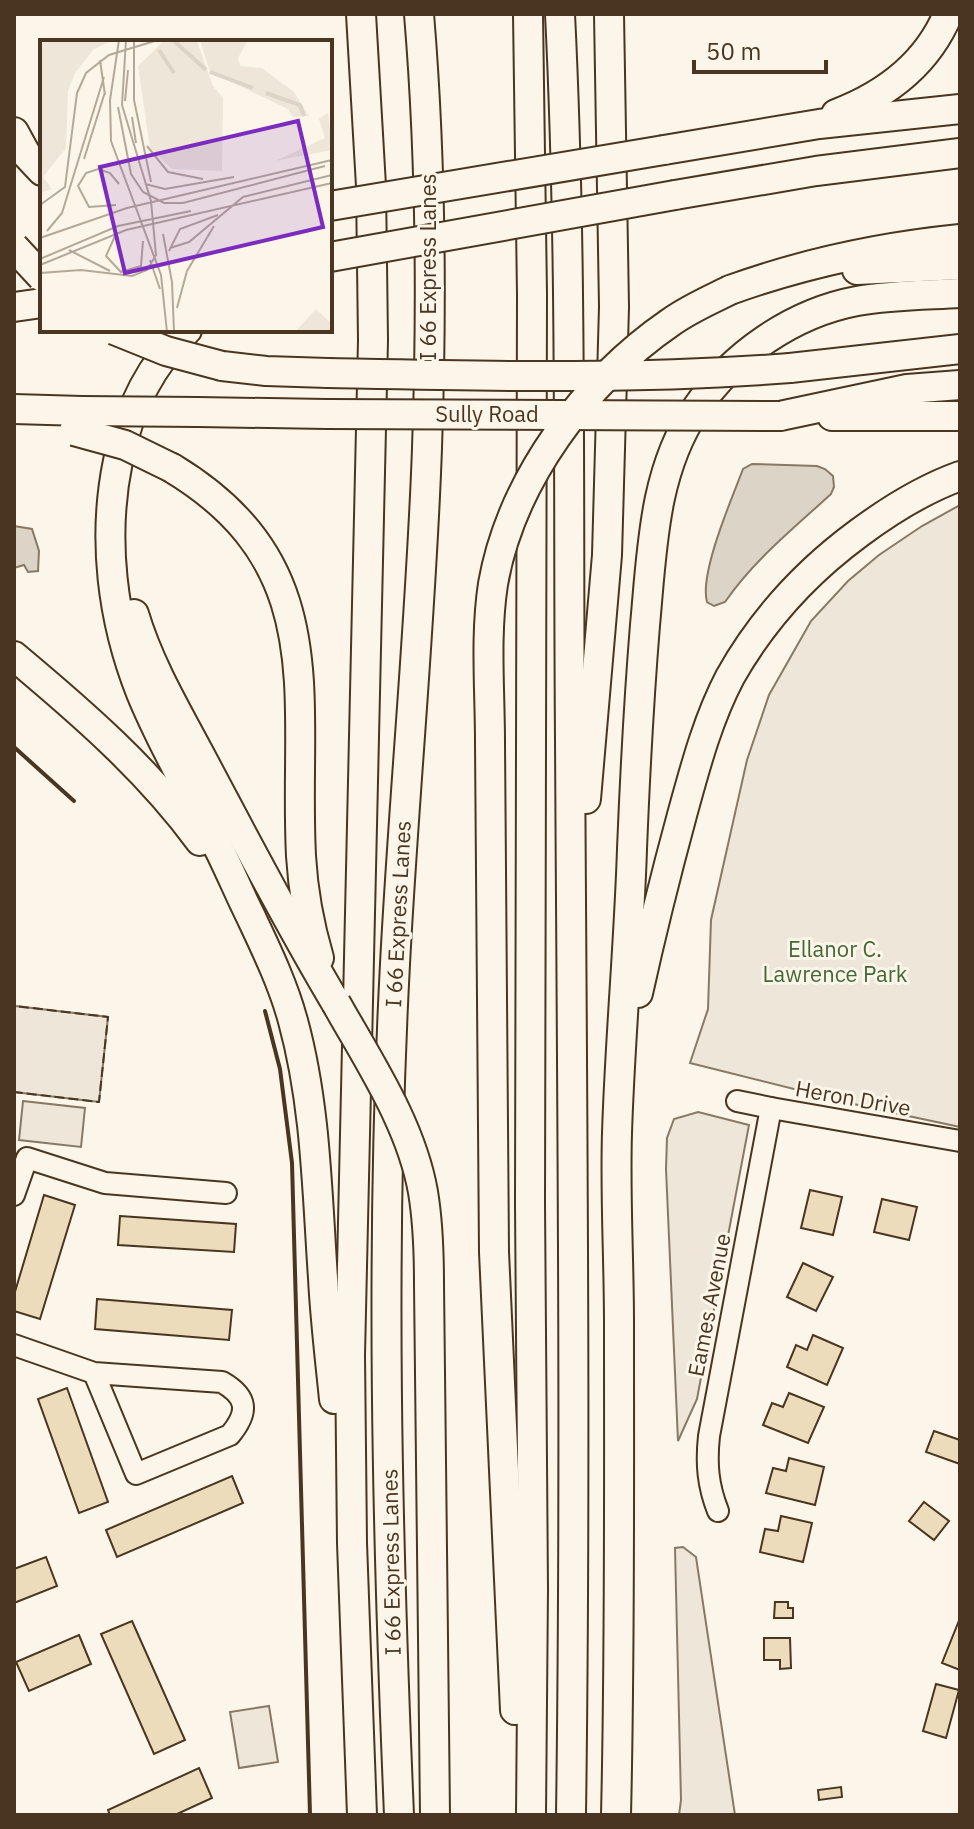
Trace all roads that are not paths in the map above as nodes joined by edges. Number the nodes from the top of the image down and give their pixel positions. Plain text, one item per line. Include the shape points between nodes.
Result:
1 (345, 14) edge
2 (361, 14) edge
3 (419, 14) edge
4 (528, 14) edge
5 (560, 14) edge
6 (609, 14) edge
7 (948, 14) edge
8 (367, 103) junction
9 (960, 109) edge
10 (790, 129) junction
11 (14, 132) edge
12 (960, 153) edge
13 (40, 169) edge
14 (332, 206) edge
15 (960, 239) edge
16 (14, 247) edge
17 (40, 254) edge
18 (14, 256) edge
19 (332, 257) edge
20 (960, 265) edge
21 (40, 275) edge
22 (730, 290) junction
23 (960, 293) edge
24 (40, 303) edge
25 (14, 307) edge
26 (119, 332) edge
27 (185, 332) edge
28 (960, 351) edge
29 (960, 385) edge
30 (14, 409) edge
31 (780, 416) junction
32 (960, 416) edge
33 (78, 421) junction
34 (14, 424) edge
35 (120, 451) junction
36 (960, 476) edge
37 (14, 656) edge
38 (531, 896) junction
39 (248, 912) junction
40 (303, 931) junction
41 (571, 931) junction
42 (737, 1101) dead end
43 (771, 1108) junction
44 (960, 1141) edge
45 (617, 1168) junction
46 (226, 1193) dead end
47 (14, 1195) edge
48 (14, 1345) edge
49 (94, 1373) junction
50 (718, 1511) dead end
51 (354, 1606) junction
52 (362, 1815) edge
53 (399, 1815) edge
54 (435, 1815) edge
55 (520, 1815) edge
56 (531, 1815) edge
57 (548, 1815) edge
58 (571, 1815) edge
59 (616, 1815) edge

1 - 8 highway
2 - 8 highway
3 - 53 highway, I 66 Express Lanes via 428,199 427,449 395,951 387,1219
4 - 38 highway
5 - 41 highway via 568,285
6 - 41 highway via 614,307 607,555
7 - 10 highway via 926,54 880,94
8 - 51 highway via 373,340 351,1259
9 - 10 highway
10 - 14 highway, bridge
11 - 13 highway
12 - 19 highway, bridge via 816,171
15 - 22 highway via 848,255
16 - 21 highway, bridge
17 - 18 highway
20 - 22 highway via 818,274
22 - 55 highway, bridge via 672,322 624,359 562,429 527,483 493,586 489,627 494,1252
23 - 45 highway via 855,301 782,329 714,385 670,460 654,536 641,682
24 - 25 highway
26 - 28 highway, bridge via 222,366 328,373 654,375
27 - 35 highway via 151,373
29 - 31 highway via 907,389
30 - 33 highway, Sully Road
31 - 32 highway, Sully Road
31 - 33 highway, Sully Road, bridge via 198,412
33 - 34 highway
33 - 40 highway, bridge via 210,493 254,539 273,572 291,620 300,675
35 - 39 highway via 111,561 125,643 151,715
35 - 40 highway via 121,547 137,626 179,714
36 - 45 highway via 901,505 829,556 781,604 730,677 702,743 638,993 626,1133
37 - 39 highway via 143,772 195,834
38 - 56 highway
38 - 57 highway via 547,1083
39 - 51 highway via 292,1019 309,1099
40 - 54 highway, bridge via 397,1115 423,1191 429,1284
41 - 58 highway
42 - 43 street, Heron Drive
43 - 44 street, Heron Drive
43 - 50 street, Eames Avenue via 709,1436 706,1465
45 - 59 highway
46 - 47 street via 105,1183 27,1158
48 - 49 street
49 - 49 street via 222,1382 237,1391 243,1404 241,1422 230,1435 136,1474
51 - 52 highway

